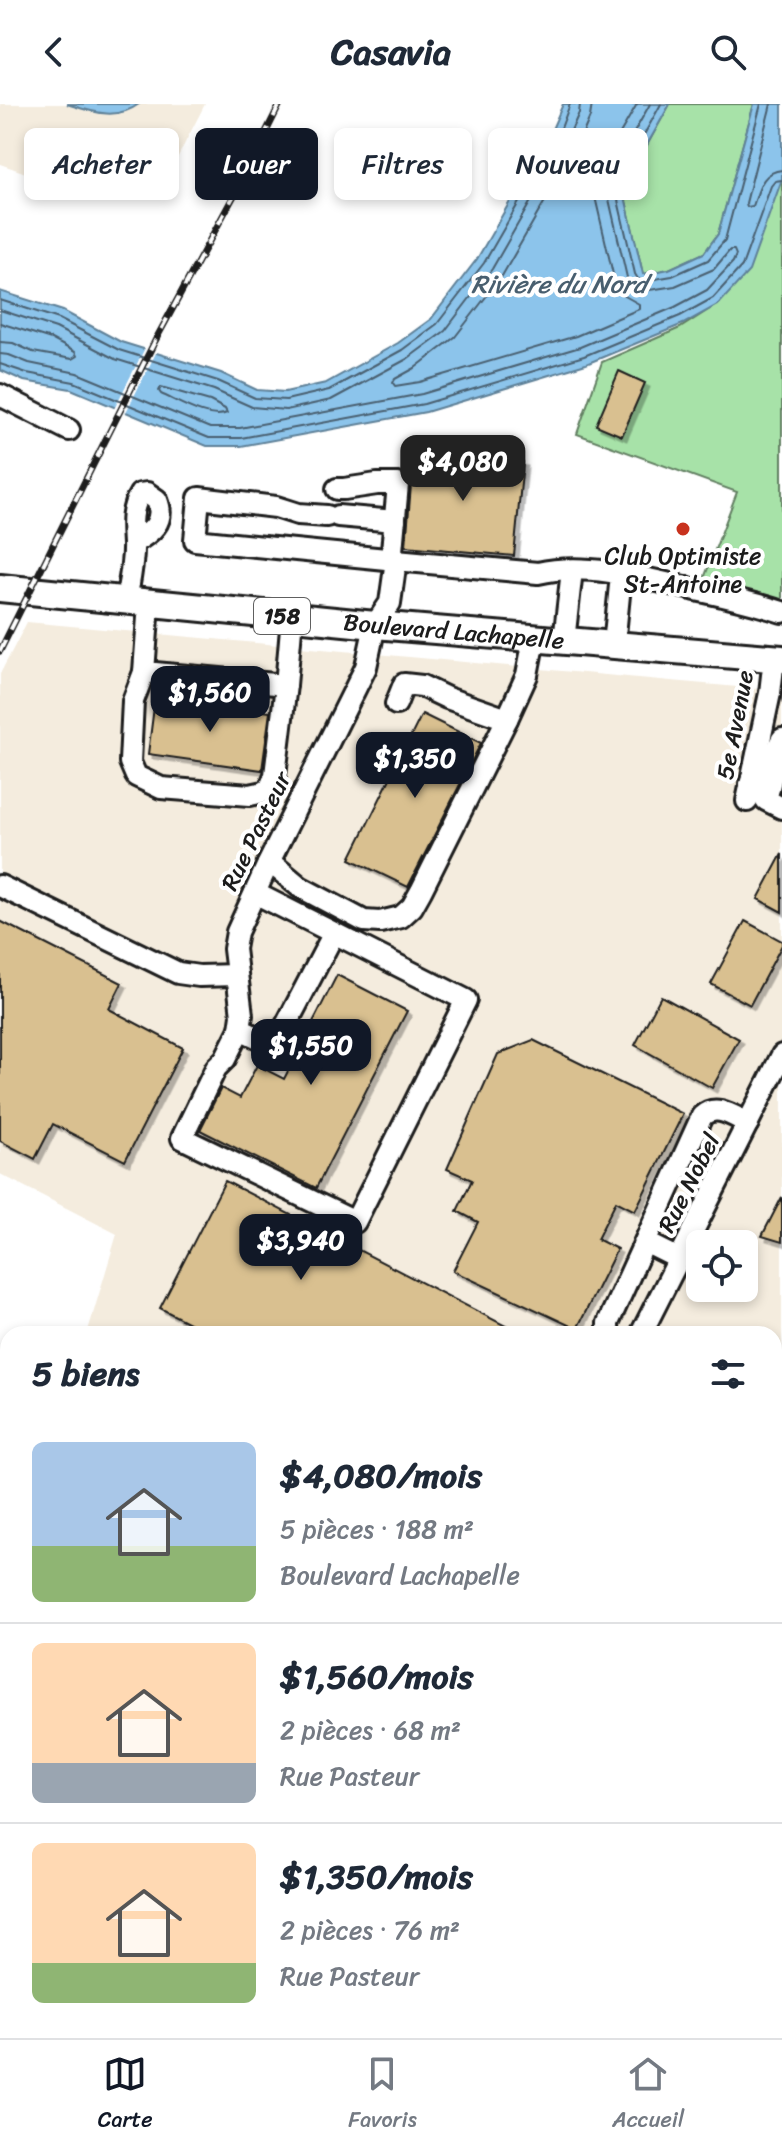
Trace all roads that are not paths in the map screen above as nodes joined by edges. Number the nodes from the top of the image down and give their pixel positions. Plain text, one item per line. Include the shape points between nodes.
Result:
1 (0, 395) edge
2 (69, 430) dead end
3 (337, 489) dead end
4 (395, 521) junction
5 (133, 543) dead end
6 (396, 560) junction
7 (572, 570) junction
8 (621, 575) junction
9 (0, 588) edge
10 (138, 602) junction
11 (782, 612) edge
12 (292, 617) junction
13 (375, 625) junction
14 (534, 639) junction
15 (564, 641) junction
16 (614, 645) junction
17 (778, 658) edge
18 (144, 672) junction
19 (286, 685) junction
20 (396, 704) dead end
21 (507, 719) junction
22 (782, 739) edge
23 (755, 791) junction
24 (782, 808) edge
25 (268, 864) junction
26 (0, 886) edge
27 (255, 893) junction
28 (334, 933) junction
29 (237, 975) junction
30 (240, 1029) junction
31 (782, 1055) edge
32 (748, 1123) junction
33 (645, 1242) junction
34 (679, 1259) junction
35 (609, 1326) edge
36 (645, 1326) edge

1 - 2 street
3 - 4 street, Rue Pasteur via 398,484
4 - 6 street, Rue Pasteur
4 - 6 street via 298,514 199,498 195,540
5 - 10 street
6 - 7 street via 538,573
6 - 13 street, Rue Pasteur via 390,603
7 - 8 street
7 - 15 street
8 - 11 street
8 - 16 street
9 - 10 main road, Boulevard Lachapelle / 158
10 - 12 main road, Boulevard Lachapelle / 158
10 - 18 street
12 - 13 main road, Boulevard Lachapelle / 158
12 - 19 street
13 - 14 main road, Boulevard Lachapelle / 158
13 - 25 street, Rue Pasteur via 366,667
14 - 15 main road, Boulevard Lachapelle / 158
14 - 21 street via 527,675
15 - 16 main road, Boulevard Lachapelle / 158
16 - 17 main road, Boulevard Lachapelle / 158
17 - 23 street, 5e Avenue
18 - 19 street
18 - 19 street via 133,701 132,771 141,780 171,789 250,795 270,788
20 - 21 street via 404,684 422,686
21 - 25 street via 421,891 401,917 364,921
22 - 23 street
23 - 24 street
25 - 27 street, Rue Pasteur
26 - 29 street via 178,973
27 - 28 street
27 - 29 street, Rue Pasteur via 235,941
28 - 30 street via 275,1046
28 - 30 street via 466,1000 355,1222 182,1138
29 - 30 street, Rue Pasteur
31 - 32 street, Rue Nobel
32 - 33 street via 718,1109 702,1116
32 - 34 street, Rue Nobel
33 - 34 street
33 - 35 street
34 - 36 street, Rue Nobel

